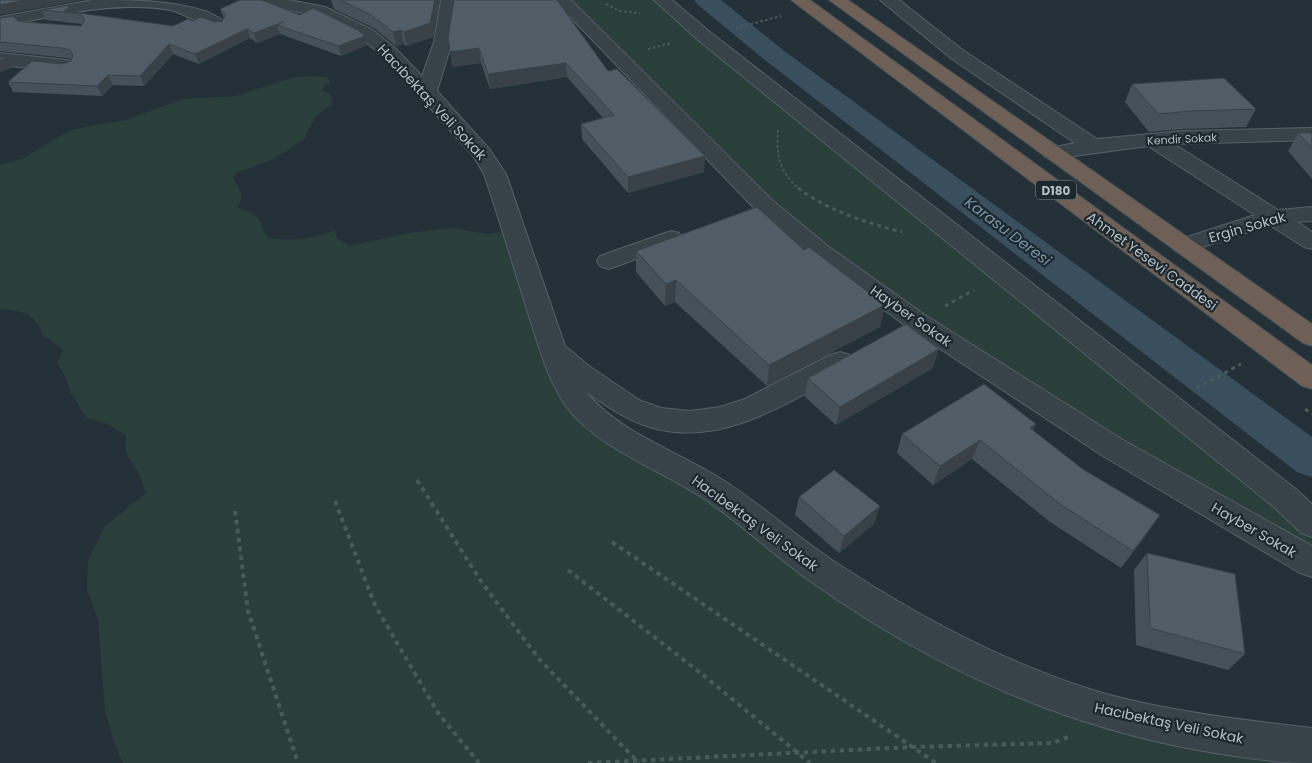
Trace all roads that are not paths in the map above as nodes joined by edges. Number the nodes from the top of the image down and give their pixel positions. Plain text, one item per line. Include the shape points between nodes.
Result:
1 (73, 0) edge
2 (136, 0) edge
3 (143, 0) edge
4 (263, 0) edge
5 (450, 0) edge
6 (562, 0) edge
7 (799, 0) edge
8 (837, 0) edge
9 (888, 0) edge
10 (94, 4) junction
11 (667, 4) edge
12 (38, 13) junction
13 (0, 15) edge
14 (0, 23) edge
15 (219, 24) edge
16 (57, 27) edge
17 (1, 61) edge
18 (67, 66) edge
19 (426, 94) junction
20 (1312, 134) edge
21 (1153, 140) junction
22 (1092, 145) junction
23 (1052, 153) junction
24 (1312, 214) edge
25 (1273, 217) junction
26 (691, 231) edge
27 (1312, 242) edge
28 (1184, 246) junction
29 (609, 261) dead end
30 (916, 322) junction
31 (1308, 332) edge
32 (890, 335) edge
33 (865, 348) edge
34 (554, 351) junction
35 (1312, 379) edge
36 (1312, 524) edge
37 (1312, 563) edge
38 (1312, 747) edge

1 - 10 street
2 - 3 street
2 - 10 street
2 - 15 street via 174,5
4 - 19 street, Hacıbektaş Veli Sokak via 319,12 357,27 390,53
5 - 19 street via 443,42
6 - 30 street, Hayber Sokak via 755,208
7 - 35 highway, Ahmet Yesevi Caddesi / D180
8 - 23 highway, D180
9 - 22 street via 958,55
10 - 12 street
11 - 36 street via 1286,499
12 - 13 street
12 - 14 street
14 - 16 street
17 - 18 street
19 - 34 street, Hacıbektaş Veli Sokak via 483,154 495,174
20 - 21 street, Kendir Sokak
21 - 22 street, Kendir Sokak
21 - 25 street
22 - 23 street, Kendir Sokak
23 - 28 highway, D180
24 - 25 street, Ergin Sokak
25 - 27 street
25 - 28 street, Ergin Sokak
26 - 29 street
28 - 31 highway, D180
30 - 32 street
30 - 37 street, Hayber Sokak via 1113,448
33 - 34 street via 755,407 720,418 690,422 658,419 629,407 579,374
34 - 38 street, Hacıbektaş Veli Sokak via 572,393 599,423 717,492 835,581 970,659 1108,712 1202,732

